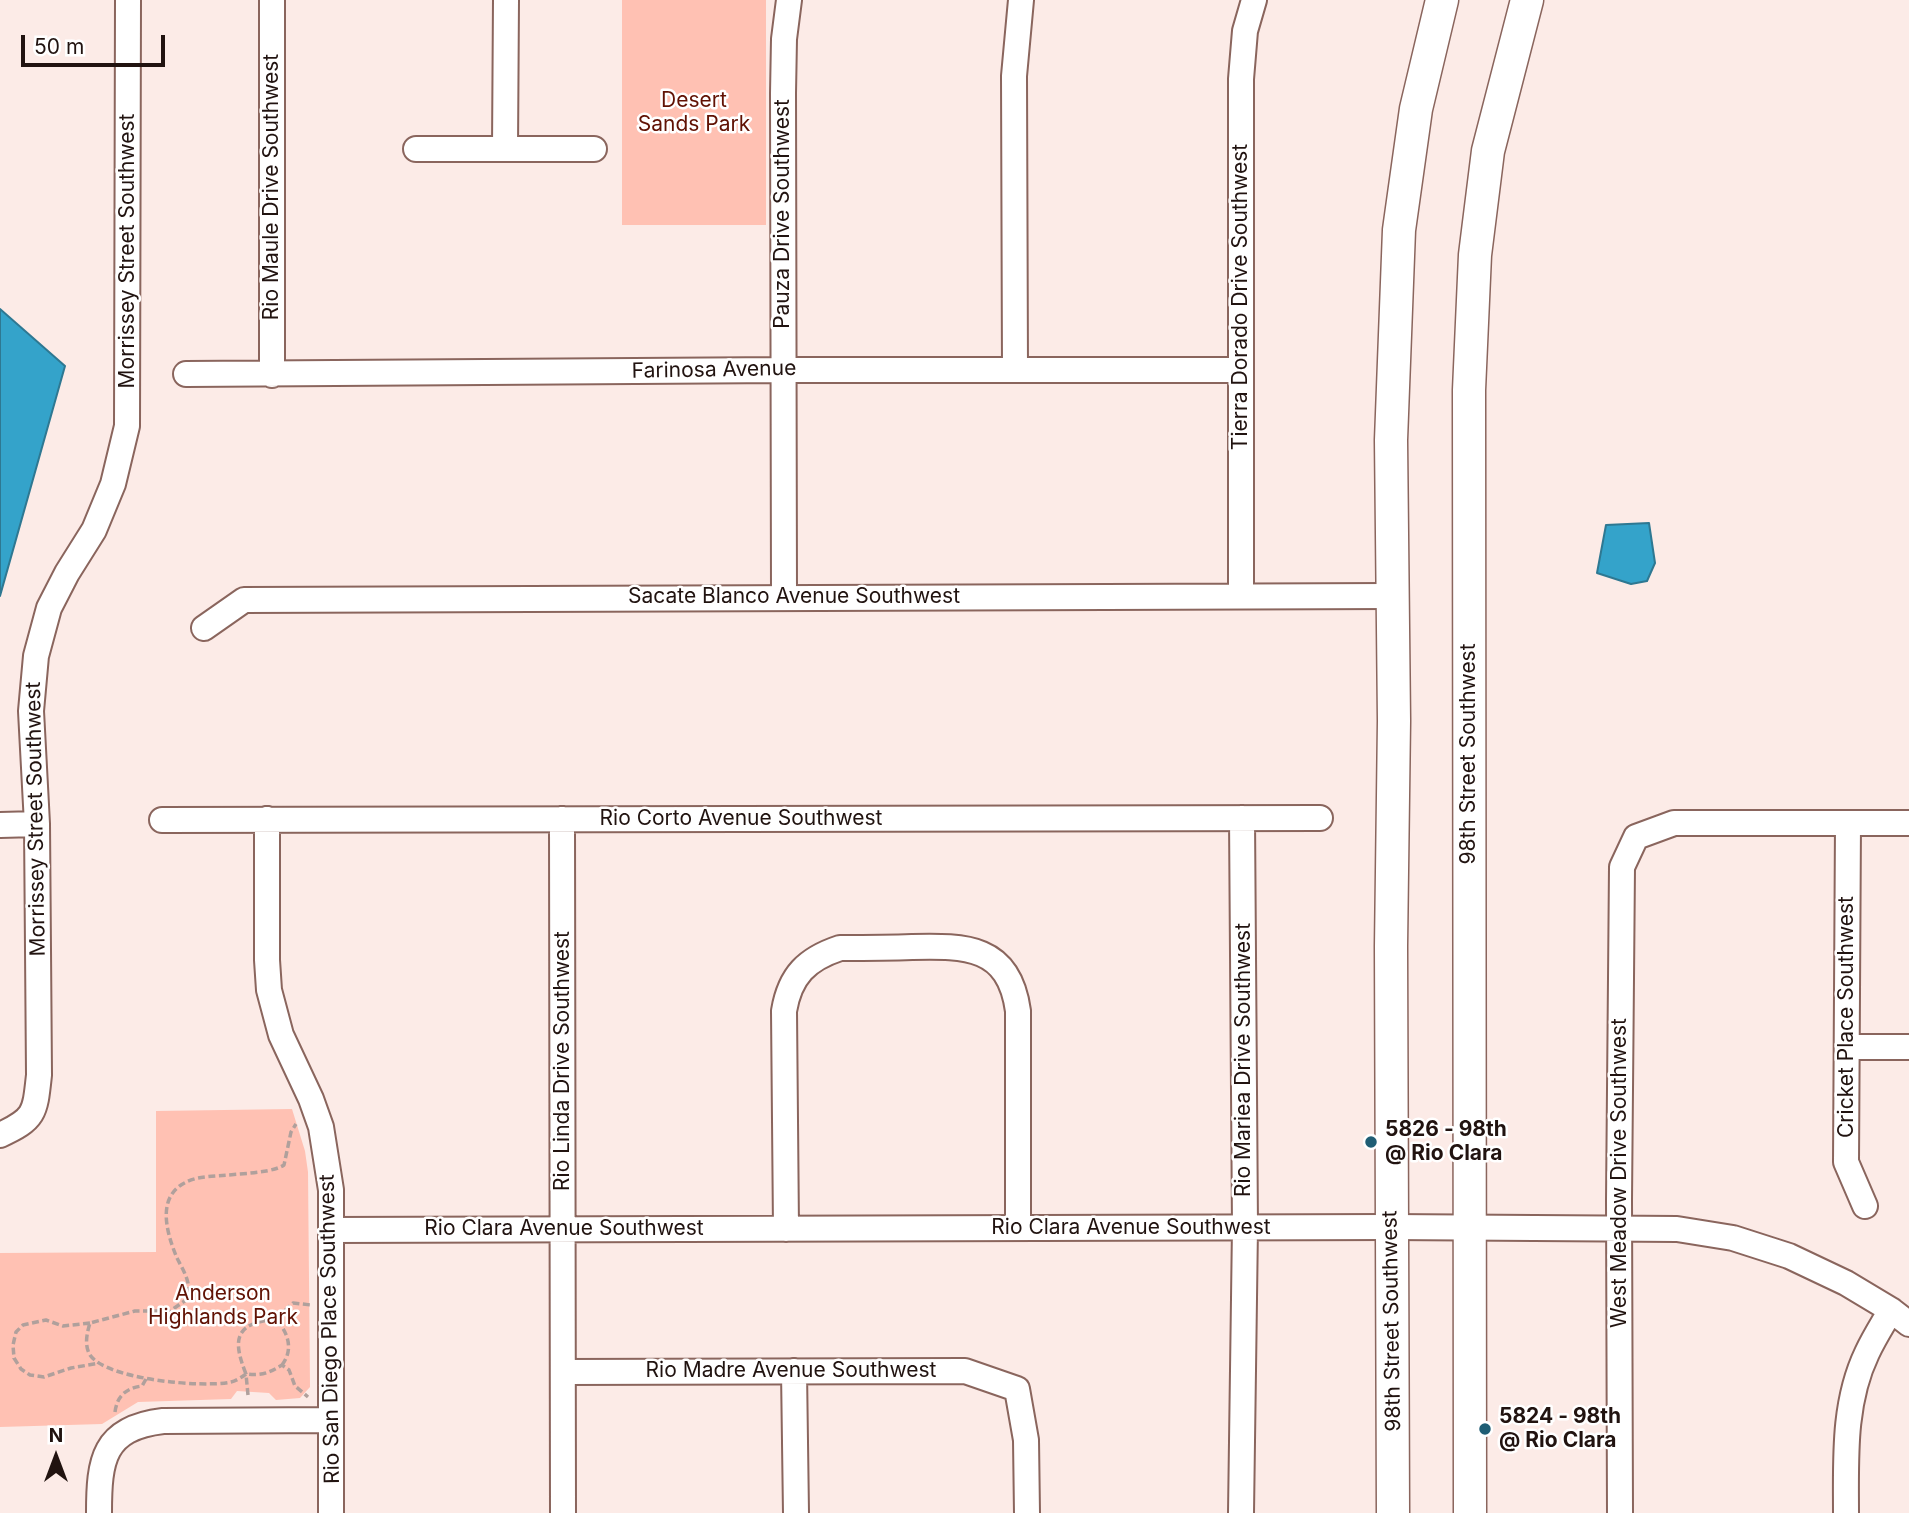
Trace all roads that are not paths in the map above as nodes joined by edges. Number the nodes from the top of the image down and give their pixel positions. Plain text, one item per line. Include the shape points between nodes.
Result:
1 (128, 0) edge
2 (272, 0) edge
3 (506, 0) edge
4 (789, 0) edge
5 (1021, 0) edge
6 (1254, 0) edge
7 (1442, 0) edge
8 (1527, 0) edge
9 (505, 148) junction
10 (416, 149) dead end
11 (594, 149) dead end
12 (783, 369) junction
13 (1241, 369) junction
14 (1015, 370) junction
15 (186, 374) dead end
16 (272, 375) junction
17 (1241, 596) junction
18 (1392, 596) junction
19 (784, 597) junction
20 (204, 628) dead end
21 (1242, 818) junction
22 (1320, 818) dead end
23 (267, 819) junction
24 (562, 819) junction
25 (162, 820) dead end
26 (1848, 823) junction
27 (1909, 823) edge
28 (37, 824) junction
29 (0, 825) edge
30 (1847, 1047) junction
31 (1909, 1047) edge
32 (0, 1135) edge
33 (1865, 1206) dead end
34 (1245, 1227) junction
35 (1391, 1227) junction
36 (1470, 1227) junction
37 (786, 1228) junction
38 (1018, 1228) junction
39 (1619, 1228) junction
40 (563, 1229) junction
41 (331, 1230) junction
42 (1900, 1317) edge
43 (794, 1371) junction
44 (563, 1372) junction
45 (331, 1420) junction
46 (99, 1513) edge
47 (331, 1513) edge
48 (563, 1513) edge
49 (796, 1513) edge
50 (1027, 1513) edge
51 (1241, 1513) edge
52 (1393, 1513) edge
53 (1470, 1513) edge
54 (1620, 1513) edge
55 (1846, 1513) edge

1 - 28 street, Morrissey Street Southwest via 127,426 108,495 94,530 49,608 36,656 31,711
2 - 16 street, Rio Maule Drive Southwest
3 - 9 street
4 - 12 street, Pauza Drive Southwest via 783,93
5 - 14 street via 1014,76
6 - 13 street, Tierra Dorado Drive Southwest via 1245,31 1241,79
7 - 18 main road, 98th Street Southwest via 1416,109 1399,230 1391,440
8 - 36 main road, 98th Street Southwest via 1488,151 1475,255 1468,613
9 - 10 street
9 - 11 street
12 - 14 street, Farinosa Avenue
12 - 16 street, Farinosa Avenue
12 - 19 street, Pauza Drive Southwest
13 - 14 street, Farinosa Avenue
13 - 17 street, Tierra Dorado Drive Southwest
15 - 16 street, Farinosa Avenue
17 - 18 street, Sacate Blanco Avenue Southwest
17 - 19 street, Sacate Blanco Avenue Southwest
18 - 35 main road, 98th Street Southwest
19 - 20 street, Sacate Blanco Avenue Southwest via 244,600
21 - 22 street, Rio Corto Avenue Southwest
21 - 24 street, Rio Corto Avenue Southwest
21 - 34 street, Rio Mariea Drive Southwest
23 - 24 street, Rio Corto Avenue Southwest
23 - 25 street, Rio Corto Avenue Southwest
23 - 41 street, Rio San Diego Place Southwest via 269,990 281,1035 321,1126 331,1190
24 - 40 street, Rio Linda Drive Southwest
26 - 27 street
26 - 30 street, Cricket Place Southwest
26 - 39 street, West Meadow Drive Southwest via 1674,822 1636,836 1622,867
28 - 29 street
28 - 32 street, Morrissey Street Southwest via 36,1102 25,1123
30 - 31 street
30 - 33 street, Cricket Place Southwest via 1846,1162
34 - 35 street, Rio Clara Avenue Southwest
34 - 38 street, Rio Clara Avenue Southwest
34 - 51 street, Rio Mariea Drive Southwest
35 - 36 street, Rio Clara Avenue Southwest
35 - 52 main road, 98th Street Southwest
36 - 39 street, Rio Clara Avenue Southwest
36 - 53 main road, 98th Street Southwest
37 - 38 street, Rio Clara Avenue Southwest
37 - 38 street via 784,1011 794,979 807,964 840,948 952,947 989,957 1011,982 1018,1010
37 - 40 street, Rio Clara Avenue Southwest
39 - 42 street, Rio Clara Avenue Southwest via 1676,1229 1733,1238 1789,1256 1846,1283
39 - 54 street, West Meadow Drive Southwest
40 - 41 street, Rio Clara Avenue Southwest
40 - 44 street, Rio Linda Drive Southwest
41 - 45 street, Rio San Diego Place Southwest
42 - 55 street via 1866,1354 1854,1390 1847,1424
43 - 44 street, Rio Madre Avenue Southwest
43 - 49 street
43 - 50 street, Rio Madre Avenue Southwest via 965,1371 1017,1389 1027,1440
44 - 48 street, Rio Linda Drive Southwest
45 - 46 street via 144,1424 126,1432 106,1454
45 - 47 street, Rio San Diego Place Southwest

